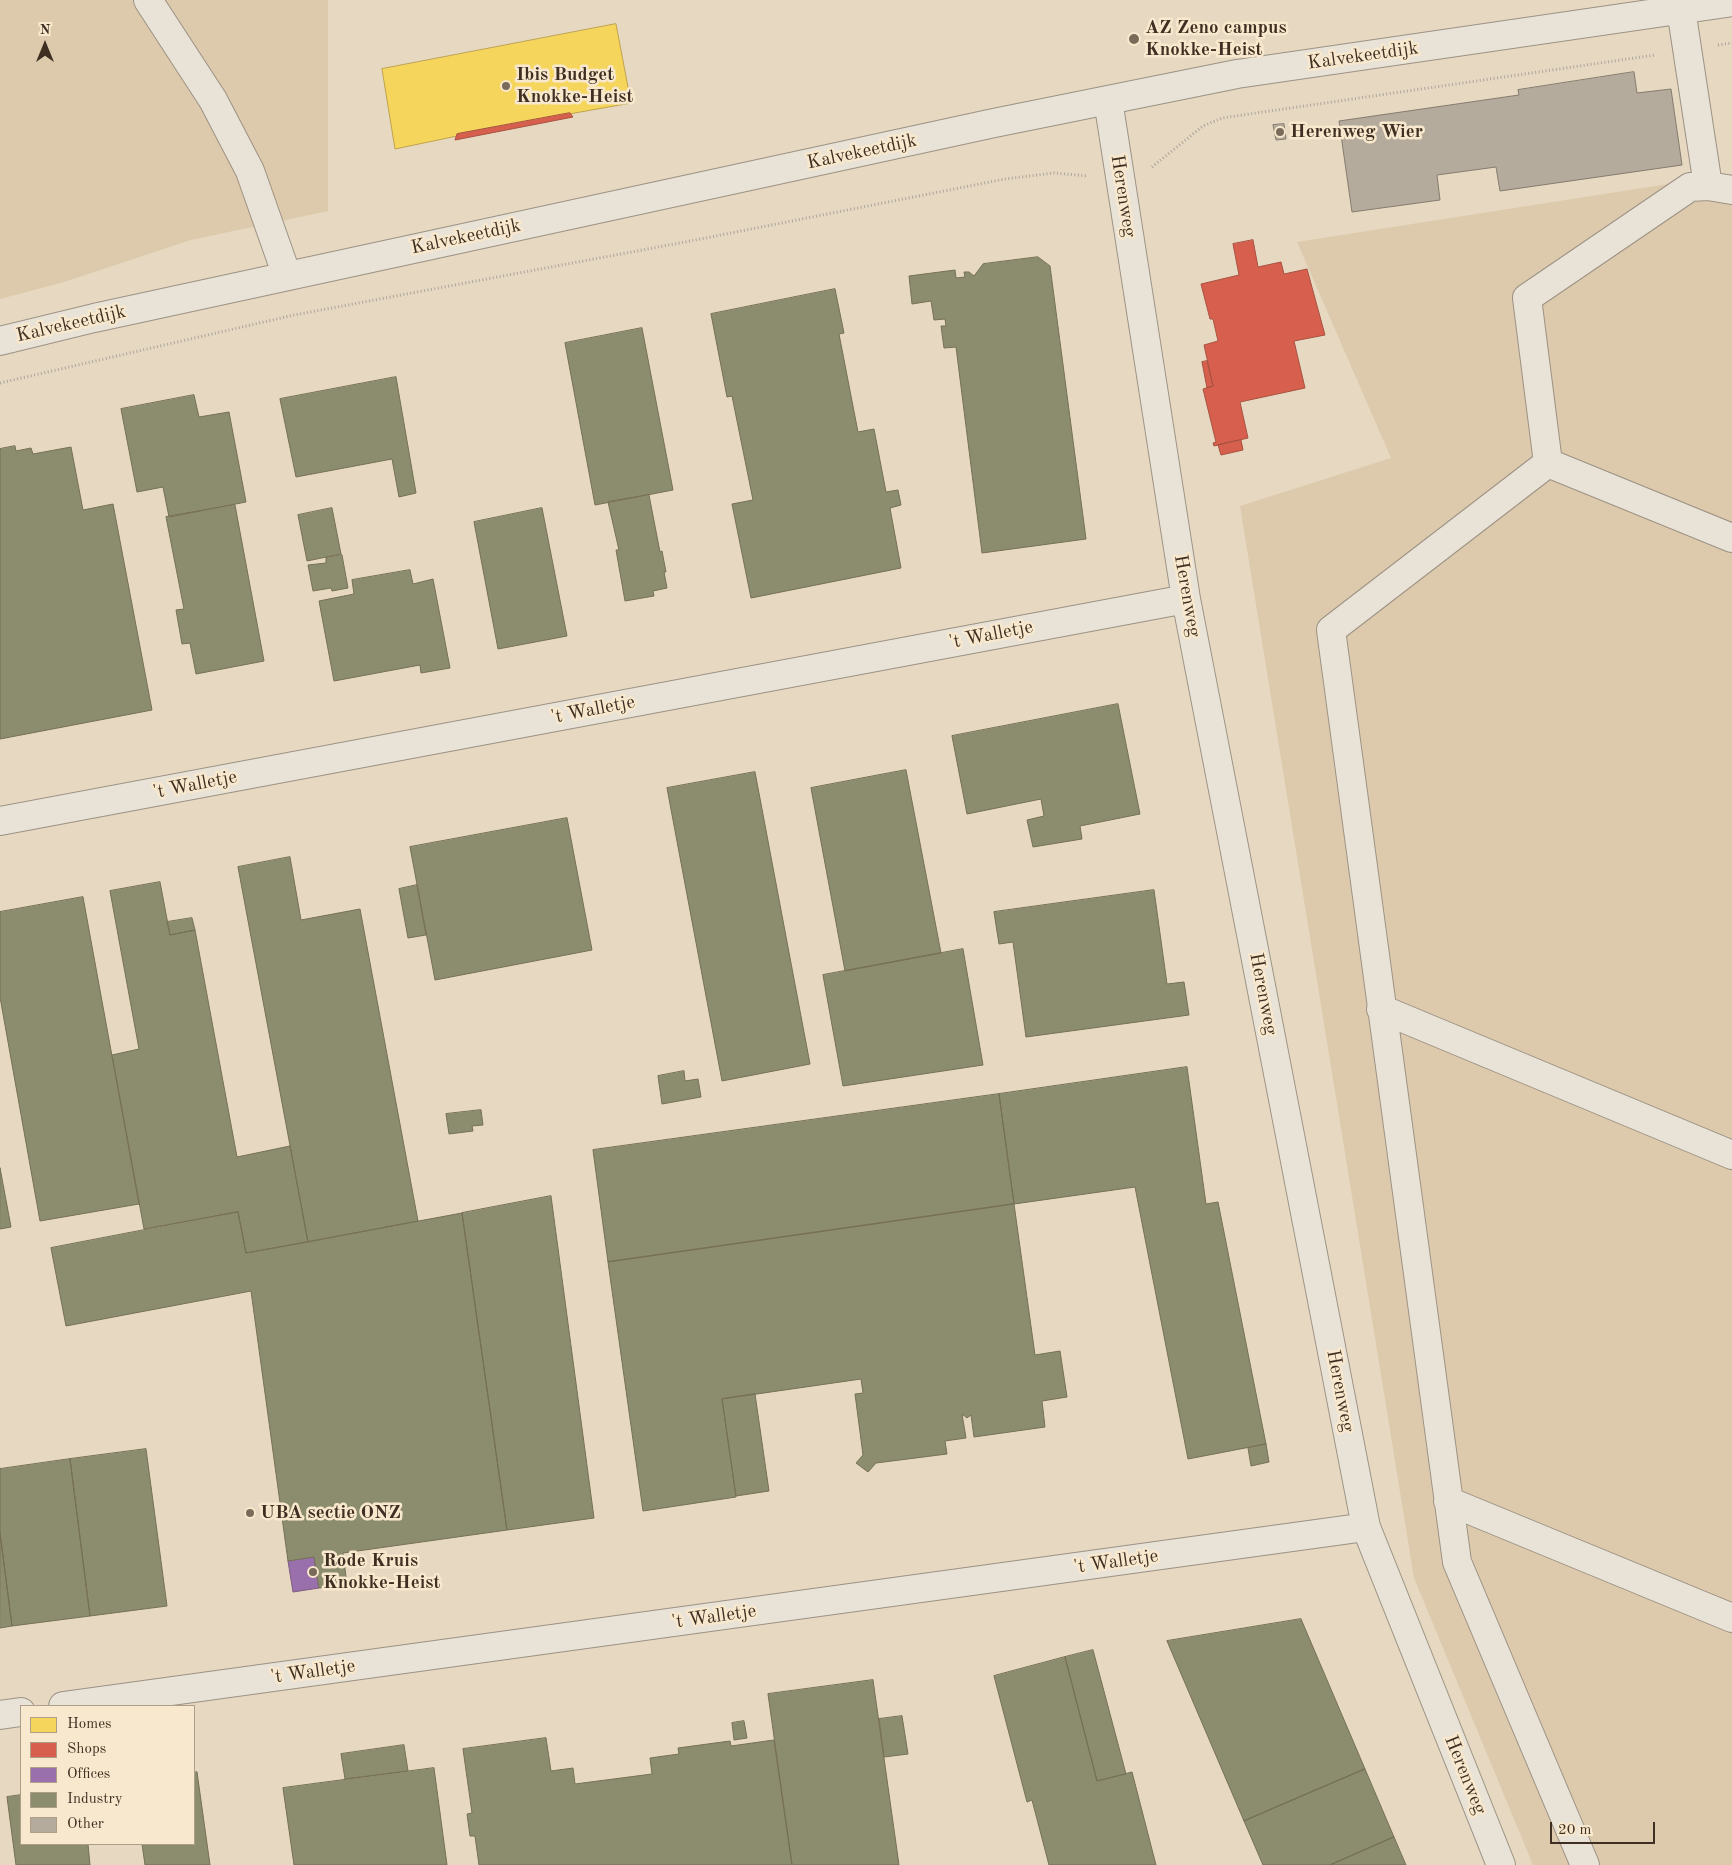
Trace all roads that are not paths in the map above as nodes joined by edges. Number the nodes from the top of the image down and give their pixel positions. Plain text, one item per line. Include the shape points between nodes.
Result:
1 (148, 0) edge
2 (1732, 2) edge
3 (1681, 9) junction
4 (1108, 100) junction
5 (1720, 188) edge
6 (287, 276) junction
7 (0, 341) edge
8 (1548, 463) junction
9 (1732, 538) edge
10 (1186, 599) junction
11 (0, 821) edge
12 (1381, 1010) junction
13 (1732, 1154) edge
14 (1448, 1501) junction
15 (1366, 1527) junction
16 (1732, 1618) edge
17 (70, 1705) edge
18 (20, 1712) edge
19 (0, 1715) edge
20 (1501, 1865) edge
21 (1585, 1865) edge

1 - 6 street via 213,100 250,170
2 - 3 street, Kalvekeetdijk
3 - 4 street, Kalvekeetdijk via 1237,74
3 - 5 street via 1686,50
4 - 6 street, Kalvekeetdijk
4 - 10 street, Herenweg
5 - 8 street via 1690,188 1527,298
6 - 7 street, Kalvekeetdijk
8 - 9 street
8 - 12 street via 1331,630
10 - 11 street, 't Walletje
10 - 15 street, Herenweg
12 - 13 street
12 - 14 street
14 - 16 street
14 - 21 street via 1457,1562
15 - 17 street, 't Walletje
15 - 20 street, Herenweg
18 - 19 street

